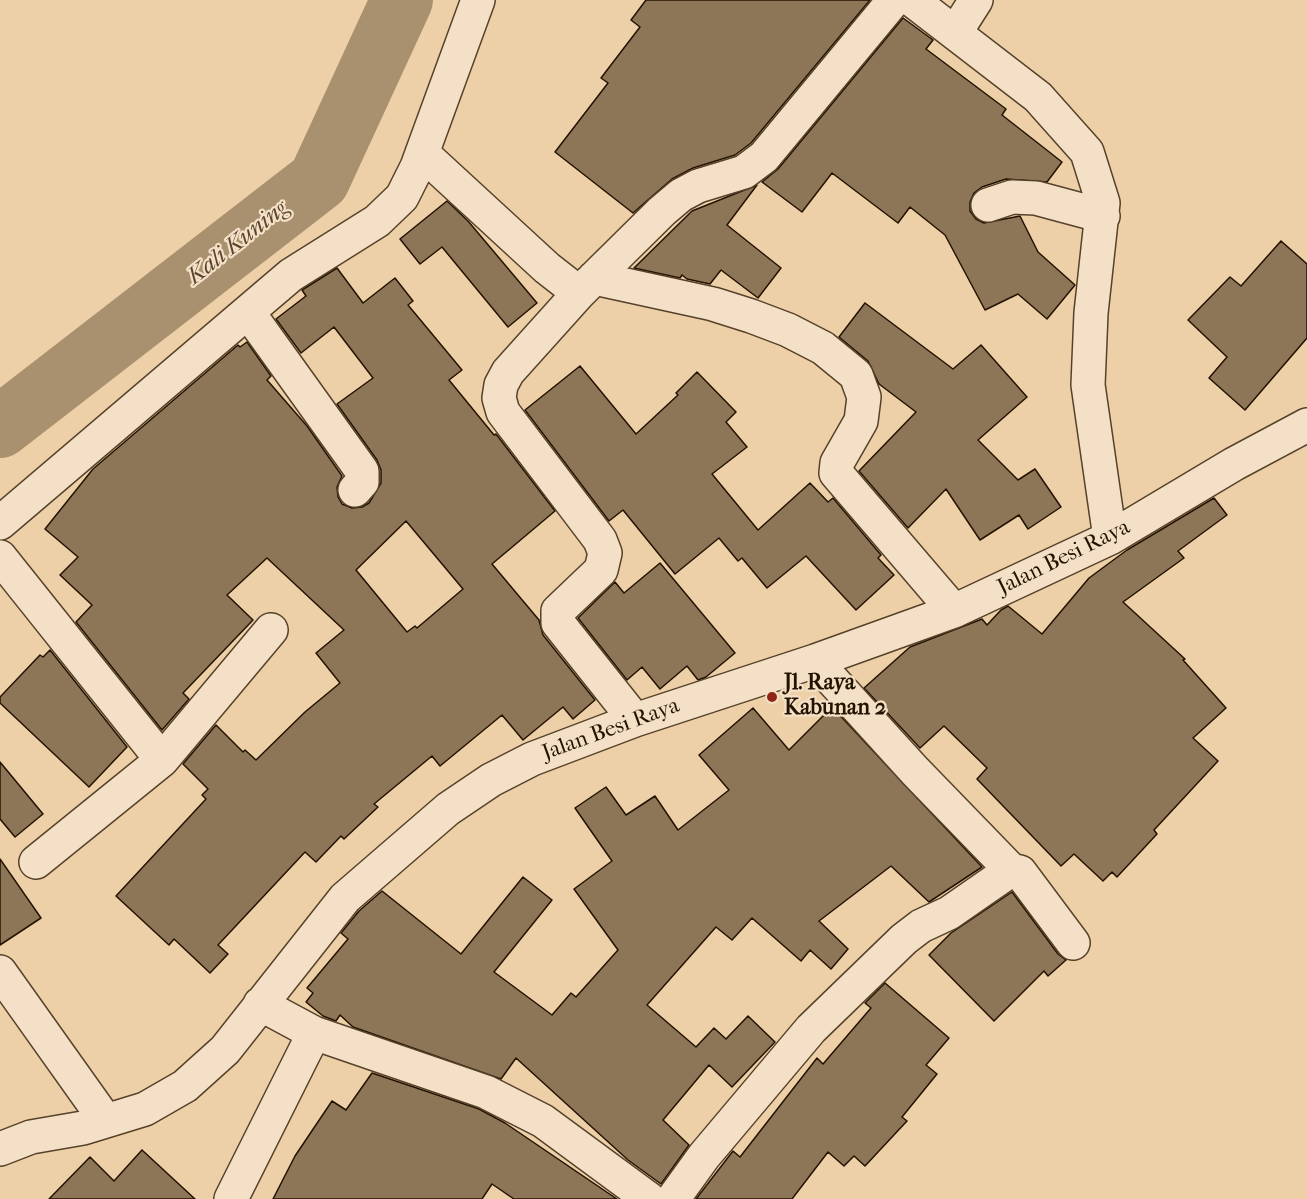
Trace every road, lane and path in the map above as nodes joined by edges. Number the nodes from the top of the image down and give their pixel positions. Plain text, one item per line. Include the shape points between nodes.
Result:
1 (478, 0) edge
2 (894, 0) edge
3 (912, 0) edge
4 (976, 0) edge
5 (955, 33) junction
6 (422, 153) junction
7 (988, 205) dead end
8 (1103, 216) junction
9 (586, 286) junction
10 (248, 312) junction
11 (1307, 425) edge
12 (356, 490) dead end
13 (0, 523) edge
14 (1110, 538) junction
15 (0, 557) edge
16 (954, 611) junction
17 (271, 630) dead end
18 (815, 661) junction
19 (635, 720) junction
20 (162, 760) junction
21 (36, 862) dead end
22 (1011, 870) junction
23 (1072, 943) dead end
24 (0, 972) edge
25 (260, 1004) junction
26 (314, 1033) junction
27 (106, 1121) junction
28 (0, 1149) edge
29 (231, 1199) edge
30 (649, 1199) edge
31 (673, 1199) edge

1 - 6 street
2 - 9 street via 764,157 744,172 681,195
3 - 5 street
4 - 5 street
5 - 8 street via 1038,97 1088,152
6 - 9 street via 546,268
6 - 10 street via 402,197 377,221 291,275
7 - 8 street via 1012,197 1036,198
8 - 14 street via 1091,313 1088,385
9 - 16 street via 713,304 751,316 823,348 856,375 864,396 861,421 837,463 836,473
9 - 19 street via 508,372 499,398 503,412 600,540 605,553 601,570 558,611 558,623
10 - 12 street via 362,471 362,482
10 - 13 street
11 - 14 street, Jalan Besi Raya
14 - 16 street, Jalan Besi Raya
15 - 20 street
16 - 18 street, Jalan Besi Raya
17 - 20 street
18 - 19 street, Jalan Besi Raya
18 - 22 street
19 - 25 street, Jalan Besi Raya via 532,759 448,809 345,898
20 - 21 street
22 - 23 street via 1020,872
22 - 31 street via 904,939 811,1029 704,1156
24 - 27 street
25 - 26 street
25 - 27 street, Jalan Besi Raya via 225,1050 185,1086 145,1109
26 - 29 street
26 - 30 street via 486,1092 543,1121
27 - 28 street, Jalan Besi Raya via 31,1137

